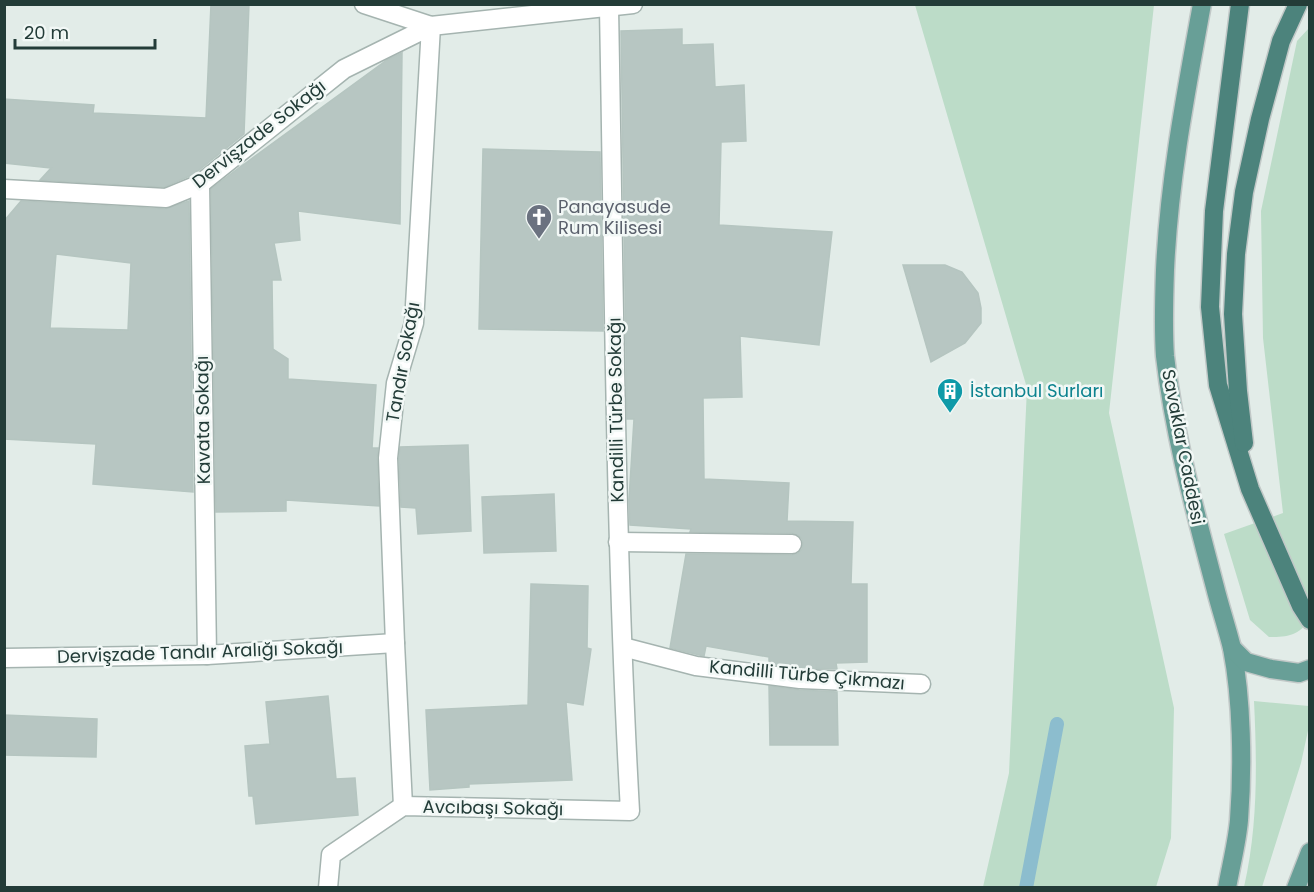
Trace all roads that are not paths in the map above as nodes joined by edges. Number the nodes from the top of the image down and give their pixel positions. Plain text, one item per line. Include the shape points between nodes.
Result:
1 (364, 4) edge
2 (633, 4) edge
3 (1202, 4) edge
4 (1240, 4) edge
5 (1298, 4) edge
6 (609, 8) junction
7 (431, 26) junction
8 (200, 184) junction
9 (4, 189) edge
10 (1250, 489) junction
11 (618, 542) junction
12 (792, 544) dead end
13 (1310, 620) edge
14 (395, 643) junction
15 (623, 647) junction
16 (1232, 648) junction
17 (207, 655) junction
18 (4, 658) edge
19 (1310, 669) edge
20 (921, 684) dead end
21 (403, 806) junction
22 (630, 811) joint
23 (1309, 853) edge
24 (328, 888) edge
25 (1227, 888) edge
26 (1296, 888) edge

1 - 7 street
2 - 6 street
3 - 16 main road, Savaklar Caddesi via 1167,229 1165,354 1184,468
4 - 10 highway via 1214,211 1210,307 1218,385
5 - 10 highway via 1281,41 1260,118 1236,254 1234,336
6 - 7 street
6 - 11 street, Kandilli Türbe Sokağı
7 - 8 street, Dervişzade Sokağı via 344,69
7 - 14 street, Tandır Sokağı via 414,323 396,382 388,458
8 - 9 street, Dervişzade Sokağı via 166,198
8 - 17 street, Kavata Sokağı
10 - 13 highway
11 - 12 street
11 - 15 street, Kandilli Türbe Sokağı
14 - 17 street, Dervişzade Tandır Aralığı Sokağı
14 - 21 street, Tandır Sokağı
15 - 20 street, Kandilli Türbe Çıkmazı via 696,666 800,679
15 - 22 street, Kandilli Türbe Sokağı
16 - 19 main road via 1246,662 1271,669 1299,673
16 - 25 main road, Savaklar Caddesi via 1239,710 1239,822
17 - 18 street, Dervişzade Tandır Aralığı Sokağı
21 - 22 street, Avcıbaşı Sokağı
21 - 24 street, Avcıbaşı Sokağı via 331,855
23 - 26 main road

